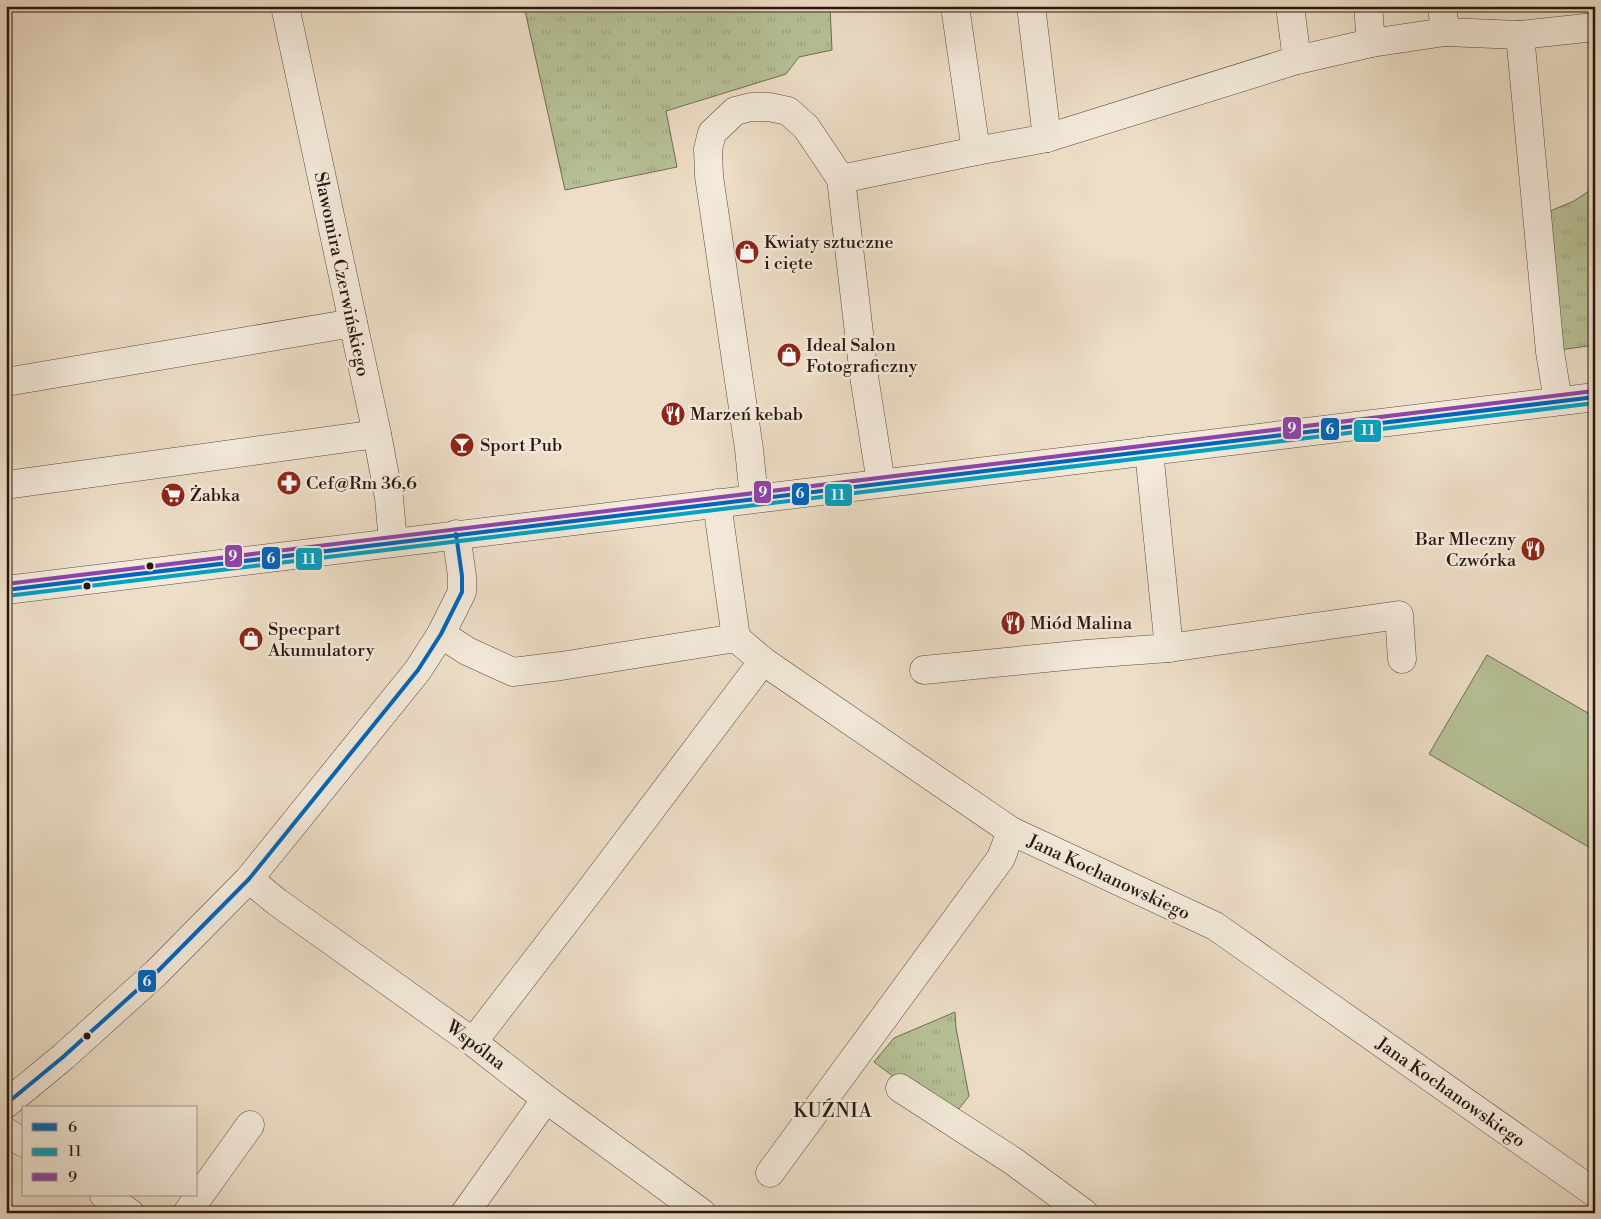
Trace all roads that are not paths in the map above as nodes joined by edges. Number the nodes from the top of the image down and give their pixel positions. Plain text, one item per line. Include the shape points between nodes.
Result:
1 (285, 6) edge
2 (955, 6) edge
3 (1031, 6) edge
4 (1290, 6) edge
5 (1368, 6) edge
6 (1443, 19) edge
7 (1595, 27) edge
8 (1520, 35) junction
9 (1372, 42) junction
10 (1297, 60) junction
11 (1047, 138) junction
12 (976, 151) junction
13 (841, 179) junction
14 (353, 323) junction
15 (6, 382) edge
16 (1595, 396) edge
17 (1558, 401) junction
18 (377, 434) junction
19 (1149, 451) junction
20 (881, 483) junction
21 (6, 485) edge
22 (754, 498) junction
23 (717, 503) junction
24 (456, 534) junction
25 (393, 542) junction
26 (6, 590) edge
27 (441, 634) junction
28 (736, 638) junction
29 (1169, 648) junction
30 (1402, 659) dead end
31 (763, 661) junction
32 (924, 670) dead end
33 (1011, 831) junction
34 (249, 879) junction
35 (473, 1042) junction
36 (900, 1088) dead end
37 (546, 1098) junction
38 (6, 1104) edge
39 (250, 1125) dead end
40 (6, 1132) edge
41 (22, 1142) edge
42 (770, 1173) dead end
43 (1595, 1193) edge
44 (105, 1196) edge
45 (130, 1213) edge
46 (187, 1213) edge
47 (465, 1213) edge
48 (702, 1213) edge
49 (1084, 1213) edge

1 - 14 street, Sławomira Czerwińskiego
2 - 12 street
3 - 11 street
4 - 10 street
5 - 9 street
6 - 8 street
6 - 9 street
7 - 8 street
8 - 17 street via 1550,352
9 - 10 street
10 - 11 street
11 - 12 street
12 - 13 street
13 - 20 street via 864,376
13 - 22 street via 806,127 788,111 751,107 735,112 712,132 708,148 709,176
14 - 15 street
14 - 18 street, Sławomira Czerwińskiego
16 - 17 street
17 - 19 street
18 - 21 street
18 - 25 street, Sławomira Czerwińskiego
19 - 20 street
19 - 29 street
20 - 22 street
22 - 23 street
23 - 24 street
23 - 28 street
24 - 25 street
24 - 27 street via 462,592
25 - 26 street
27 - 28 street via 466,652 513,672
27 - 34 street via 418,670
28 - 31 street, Jana Kochanowskiego
29 - 30 street via 1399,615
29 - 32 street
31 - 33 street, Jana Kochanowskiego
31 - 35 street
33 - 42 street via 1001,858
33 - 43 street, Jana Kochanowskiego via 1215,926
34 - 35 street, Wspólna
34 - 38 street via 156,973
35 - 37 street, Wspólna
36 - 49 street
37 - 47 street
37 - 48 street, Wspólna
39 - 46 street
40 - 41 street
44 - 45 street

